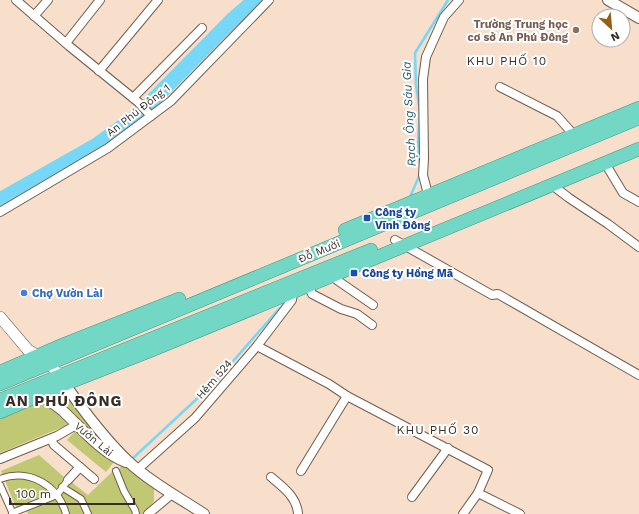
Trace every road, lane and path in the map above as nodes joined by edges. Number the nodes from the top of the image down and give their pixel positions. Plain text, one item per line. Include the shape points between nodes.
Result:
1 (16, 0) edge
2 (48, 0) edge
3 (100, 0) edge
4 (158, 0) edge
5 (270, 0) edge
6 (459, 0) edge
7 (608, 0) edge
8 (34, 16) junction
9 (639, 18) edge
10 (202, 28) dead end
11 (66, 43) junction
12 (99, 71) junction
13 (500, 87) dead end
14 (136, 100) junction
15 (639, 108) edge
16 (149, 114) junction
17 (639, 118) edge
18 (574, 135) junction
19 (639, 139) edge
20 (639, 149) edge
21 (605, 163) junction
22 (552, 185) junction
23 (430, 200) junction
24 (639, 202) edge
25 (0, 212) edge
26 (400, 243) junction
27 (639, 247) edge
28 (332, 276) junction
29 (309, 286) junction
30 (292, 292) junction
31 (373, 305) dead end
32 (0, 317) edge
33 (372, 325) dead end
34 (258, 346) junction
35 (36, 360) junction
36 (0, 372) edge
37 (639, 374) edge
38 (62, 380) junction
39 (0, 384) edge
40 (40, 390) junction
41 (347, 396) junction
42 (0, 400) edge
43 (0, 412) edge
44 (76, 425) junction
45 (51, 439) junction
46 (448, 448) junction
47 (0, 459) edge
48 (80, 467) junction
49 (135, 467) junction
50 (116, 471) dead end
51 (301, 471) dead end
52 (271, 477) dead end
53 (0, 478) edge
54 (94, 479) dead end
55 (68, 480) joint
56 (0, 485) edge
57 (62, 487) junction
58 (478, 493) junction
59 (172, 494) junction
60 (57, 495) junction
61 (412, 497) dead end
62 (12, 514) edge
63 (66, 514) edge
64 (88, 514) edge
65 (136, 514) edge
66 (148, 514) edge
67 (204, 514) edge
68 (298, 514) edge
69 (463, 514) edge
70 (520, 514) edge

1 - 8 street
2 - 8 street
3 - 11 street
4 - 12 street
5 - 16 street, An Phú Đông 1 via 171,101
6 - 23 street via 444,17 426,57 423,79 424,175
7 - 9 street
8 - 11 street
10 - 14 street
11 - 12 street
12 - 14 street
13 - 18 street via 557,116
14 - 16 street
15 - 18 highway, Đỗ Mười
16 - 25 street, An Phú Đông 1 via 108,148
17 - 23 highway, Đỗ Mười
18 - 23 highway, Đỗ Mười
19 - 26 highway, Đỗ Mười
20 - 21 highway, Đỗ Mười
21 - 22 highway, Đỗ Mười
21 - 24 street via 623,193
22 - 26 highway, Đỗ Mười
22 - 27 street
23 - 35 highway, Đỗ Mười
26 - 28 highway, Đỗ Mười
26 - 37 street via 492,295 498,294
26 - 38 highway, Đỗ Mười
28 - 29 highway, Đỗ Mười
28 - 31 street
29 - 30 highway, Đỗ Mười
29 - 33 street via 312,294 357,314
30 - 34 street, Hẻm 524 via 292,300
30 - 38 highway, Đỗ Mười via 152,350
32 - 35 main road, Vườn Lài
34 - 41 street
34 - 49 street, Hẻm 524 via 194,418
35 - 36 highway, Đỗ Mười
35 - 38 main road, Vườn Lài
35 - 39 highway, Đỗ Mười
35 - 40 main road, Vườn Lài
38 - 40 highway, Đỗ Mười
38 - 49 street via 106,437
40 - 42 highway, Đỗ Mười
40 - 43 highway, Đỗ Mười
40 - 44 street, Vườn Lài
41 - 46 street
41 - 51 street
44 - 45 street
44 - 49 street, Vườn Lài via 119,460
45 - 47 street
45 - 48 street via 54,445
46 - 58 street via 488,470
46 - 61 street
48 - 54 street
48 - 55 street
49 - 59 street
50 - 65 street
52 - 68 street via 288,490 298,508
53 - 60 street via 14,475 32,477 48,485
55 - 57 street
56 - 62 street
57 - 60 street
57 - 64 street via 81,499
58 - 69 street
58 - 70 street
59 - 66 street
59 - 67 street
60 - 62 street
60 - 63 street

